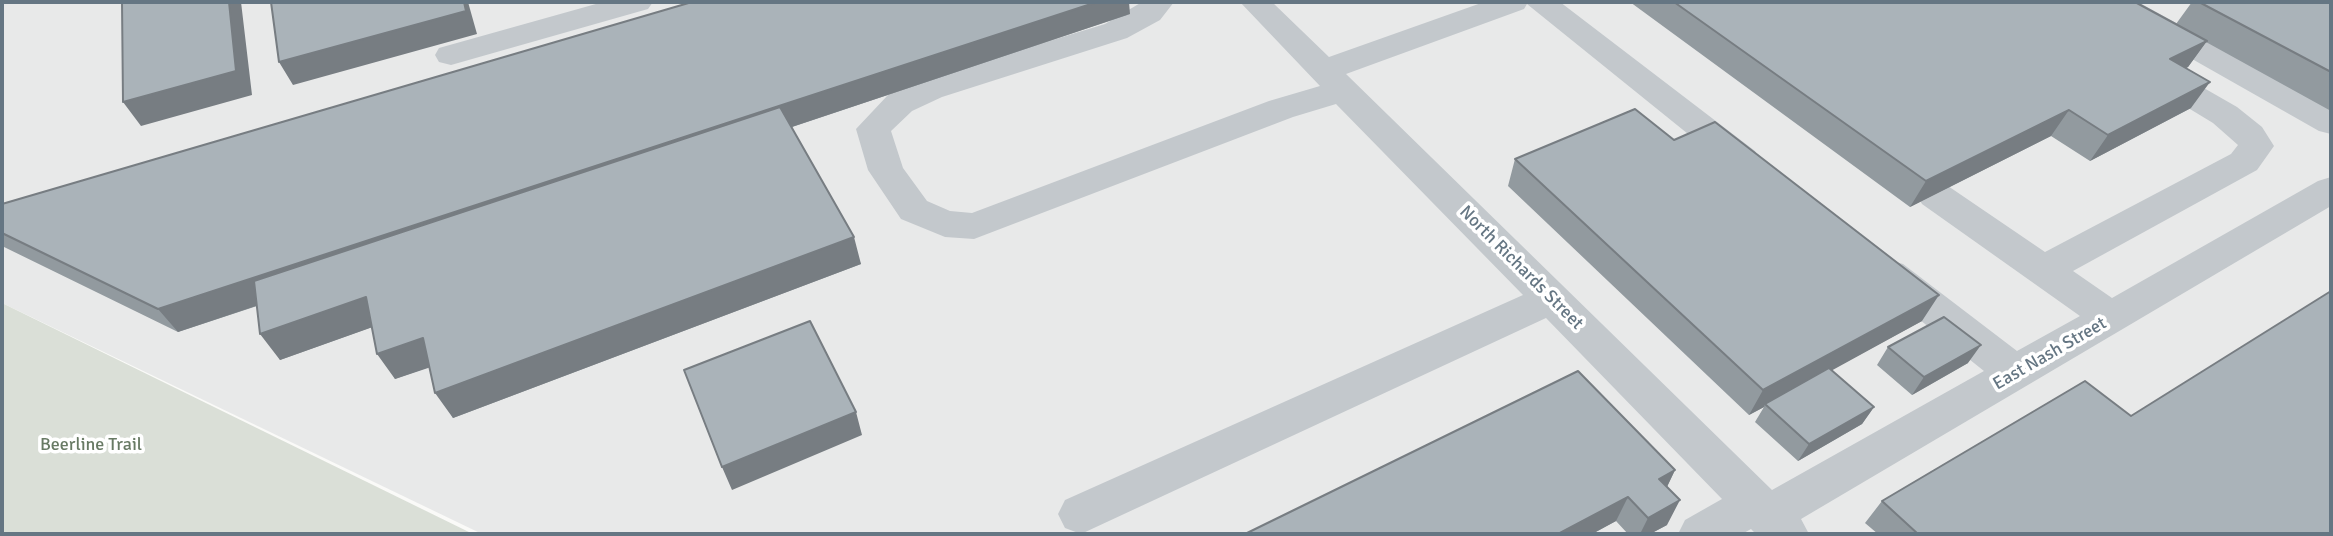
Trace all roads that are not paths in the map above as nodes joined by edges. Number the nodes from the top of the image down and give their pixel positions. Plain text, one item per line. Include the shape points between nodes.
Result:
1 (637, 2) edge
2 (1158, 2) edge
3 (1255, 2) edge
4 (1513, 2) edge
5 (1541, 2) edge
6 (2115, 2) edge
7 (451, 55) dead end
8 (2164, 79) edge
9 (1334, 80) junction
10 (2331, 123) edge
11 (1767, 179) edge
12 (2331, 190) edge
13 (1935, 195) edge
14 (1864, 255) edge
15 (2044, 270) junction
16 (1551, 299) junction
17 (2112, 318) junction
18 (2017, 374) junction
19 (1081, 514) dead end
20 (1769, 518) edge
21 (1701, 534) edge

1 - 7 street
2 - 9 street via 1149,13 1116,31 930,89 900,103 873,128 886,170 914,210 945,224 974,226 1281,109
3 - 9 street, North Richards Street
4 - 9 street
5 - 11 street
6 - 10 street
8 - 15 street via 2225,115 2250,135 2256,146 2244,162
9 - 16 street, North Richards Street
12 - 17 street, East Nash Street
13 - 15 street
14 - 18 street
15 - 17 street
16 - 19 street
16 - 20 street, North Richards Street
17 - 18 street, East Nash Street
18 - 20 street, East Nash Street
20 - 21 street, East Nash Street

